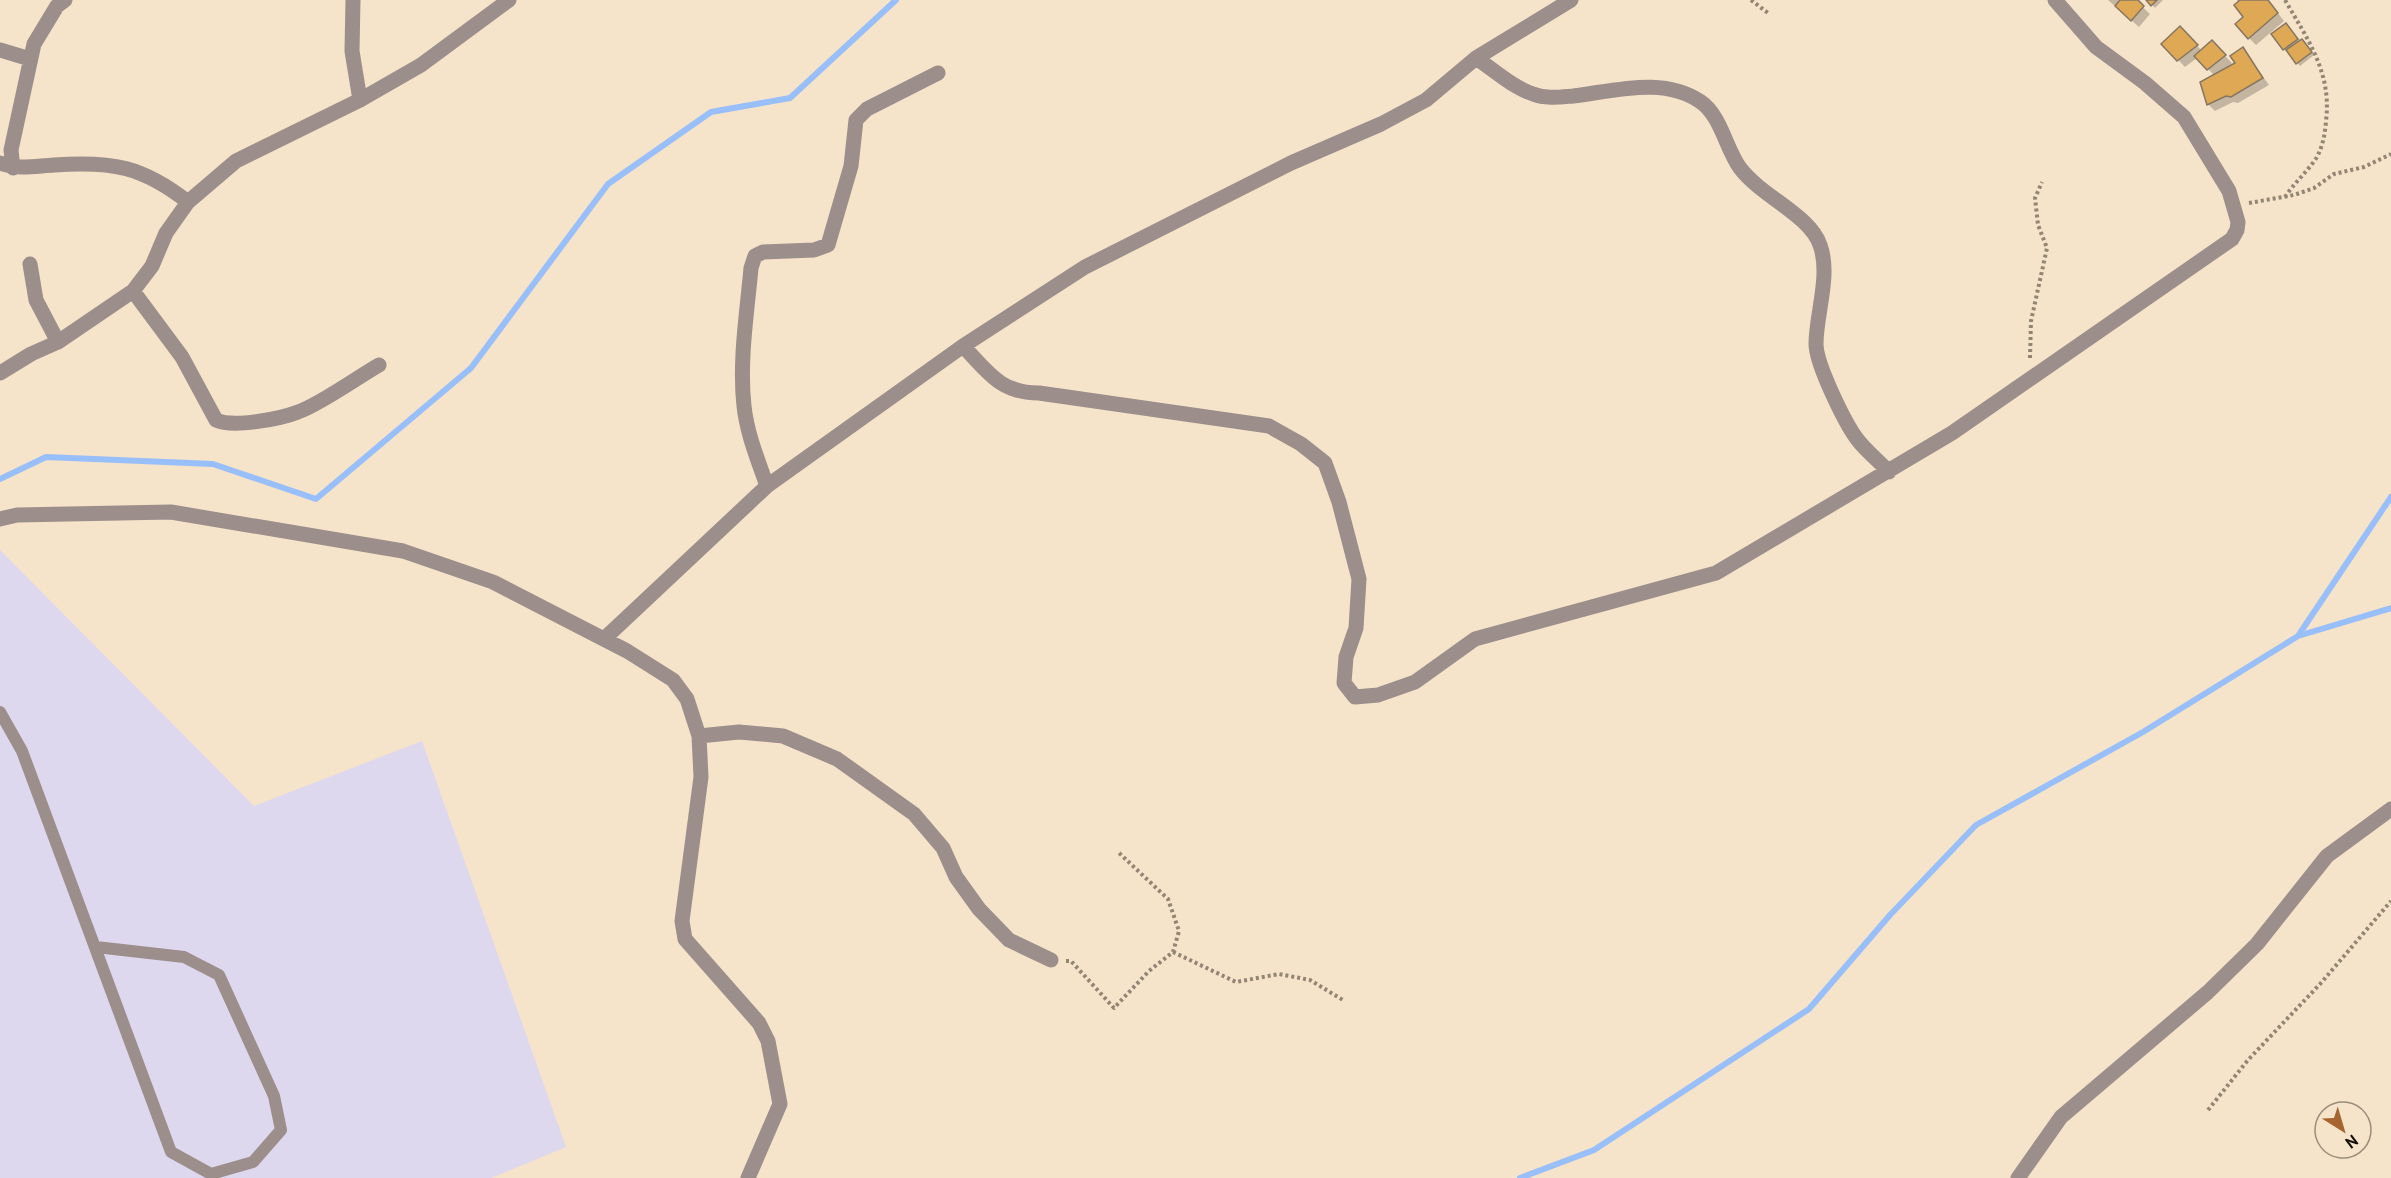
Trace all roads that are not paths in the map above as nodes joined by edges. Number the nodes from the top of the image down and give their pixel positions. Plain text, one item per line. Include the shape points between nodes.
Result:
1 (64, 0) edge
2 (352, 0) edge
3 (509, 0) edge
4 (1571, 0) edge
5 (2055, 0) edge
6 (0, 50) edge
7 (1476, 58) junction
8 (30, 59) junction
9 (938, 73) dead end
10 (360, 100) junction
11 (6, 165) edge
12 (188, 202) junction
13 (30, 264) dead end
14 (133, 291) junction
15 (58, 342) junction
16 (963, 346) junction
17 (379, 364) dead end
18 (0, 373) edge
19 (1889, 472) junction
20 (767, 486) junction
21 (0, 519) edge
22 (604, 639) junction
23 (0, 712) edge
24 (699, 736) junction
25 (2391, 809) edge
26 (96, 947) junction
27 (1051, 960) road end
28 (748, 1178) edge
29 (2018, 1178) edge

1 - 8 street via 43,26
2 - 10 street via 352,51
3 - 10 street via 421,65
4 - 7 street
5 - 19 street via 2096,47 2145,82 2184,117 2229,191 2238,222 2232,239
6 - 8 street
7 - 16 street via 1426,100 1085,267
7 - 19 street via 1534,95 1553,98 1658,86 1687,93 1704,104 1746,176 1808,223 1821,246 1823,269 1815,347 1821,368 1857,440
8 - 11 street via 24,101
9 - 20 street via 867,109 856,120 851,166 828,245 755,256 743,354 744,406
10 - 12 street via 236,161
11 - 12 street via 93,164 128,168 164,183
12 - 14 street via 166,233 152,266
13 - 15 street via 36,300
14 - 15 street
14 - 17 street via 182,357 216,420 224,423 299,412
15 - 18 street
16 - 19 street via 1000,384 1019,393 1269,426 1325,463 1359,579 1356,628 1346,657 1344,683 1354,697 1378,695 1415,682 1475,639 1716,573
16 - 20 street
20 - 22 street
21 - 22 street via 17,515 171,512 403,551 493,582
22 - 24 street via 673,680 687,699
23 - 26 lane via 22,751
24 - 27 street via 739,732 783,736 837,759 914,814 943,848 956,877 978,909 1009,940
24 - 28 street via 701,777 682,921 685,939 759,1023 768,1041 780,1104
25 - 29 street via 2328,856 2257,944 2208,992 2061,1117
26 - 26 lane via 171,1152 212,1174 253,1162 281,1130 274,1096 219,975 184,957

